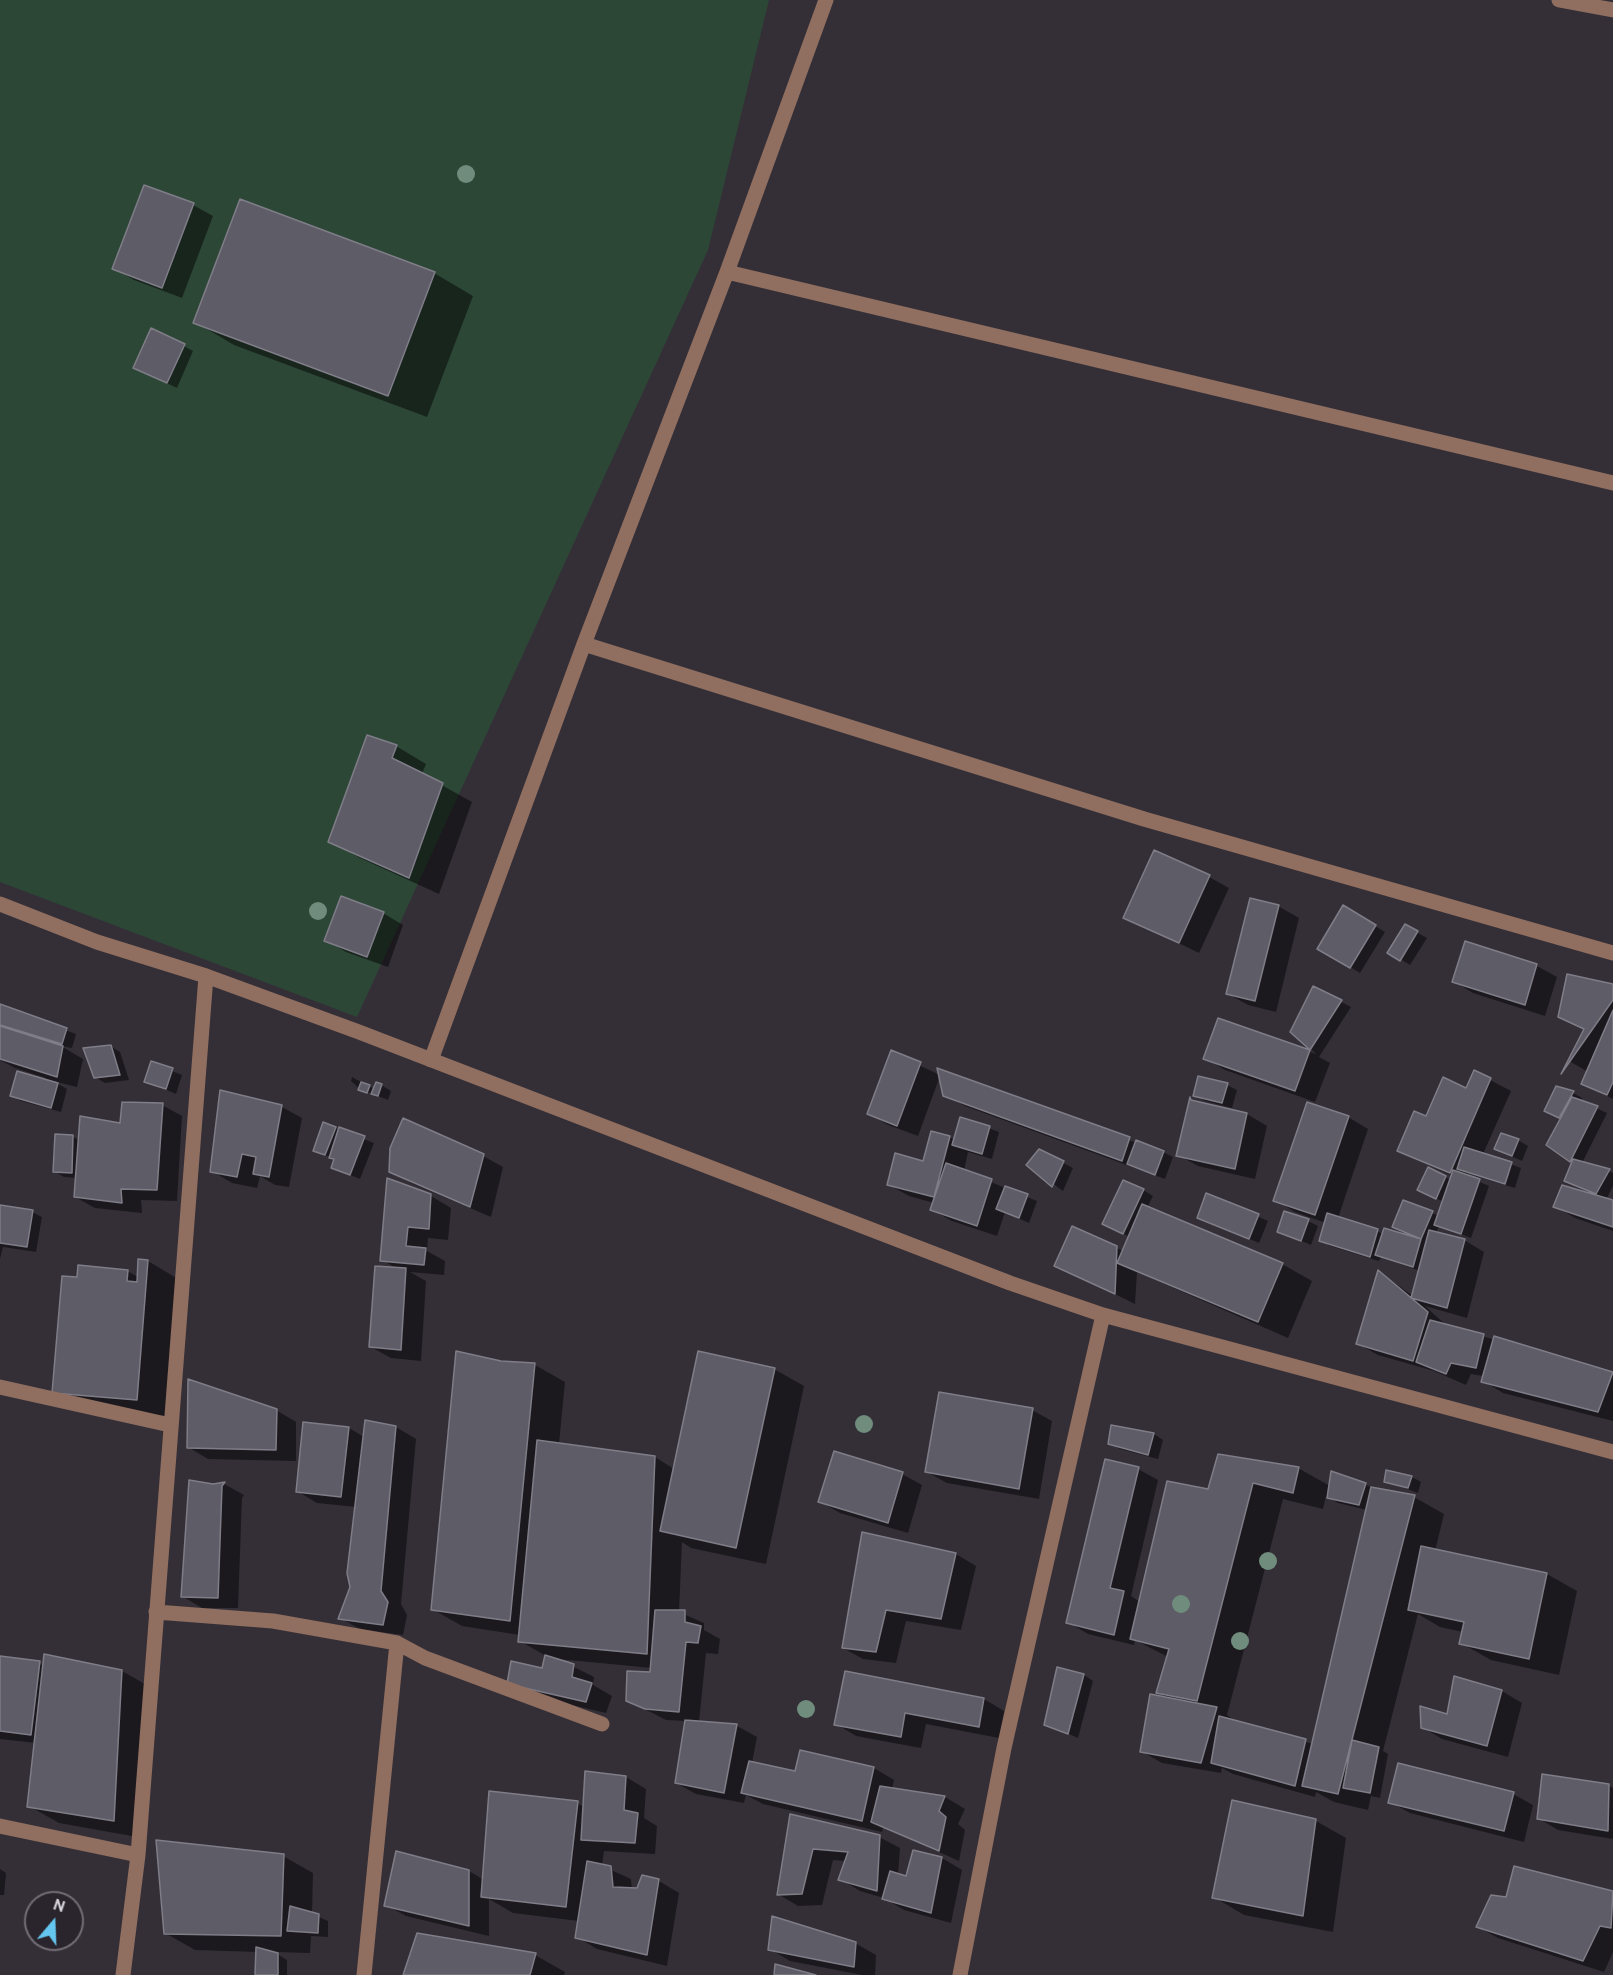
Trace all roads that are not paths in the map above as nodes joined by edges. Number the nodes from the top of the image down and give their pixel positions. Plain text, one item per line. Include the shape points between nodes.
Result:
1 (826, 0) edge
2 (1559, 0) edge
3 (1613, 10) edge
4 (728, 272) junction
5 (1613, 483) edge
6 (584, 644) junction
7 (0, 904) edge
8 (1613, 954) edge
9 (206, 976) junction
10 (431, 1060) junction
11 (1103, 1315) junction
12 (0, 1387) edge
13 (170, 1425) junction
14 (1613, 1452) edge
15 (156, 1612) junction
16 (397, 1643) junction
17 (602, 1724) dead end
18 (0, 1826) edge
19 (138, 1855) junction
20 (123, 1975) edge
21 (364, 1975) edge
22 (960, 1975) edge

1 - 4 street
2 - 3 street
4 - 5 street
4 - 6 street
6 - 8 street via 1144,819
6 - 10 street
7 - 9 street via 97,942
9 - 10 street
9 - 13 street
10 - 11 street via 1010,1283
11 - 14 street
11 - 22 street via 1004,1748
12 - 13 street
13 - 15 street
15 - 16 street via 273,1621
15 - 19 street
16 - 17 street via 425,1658
16 - 21 street
18 - 19 street
19 - 20 street

